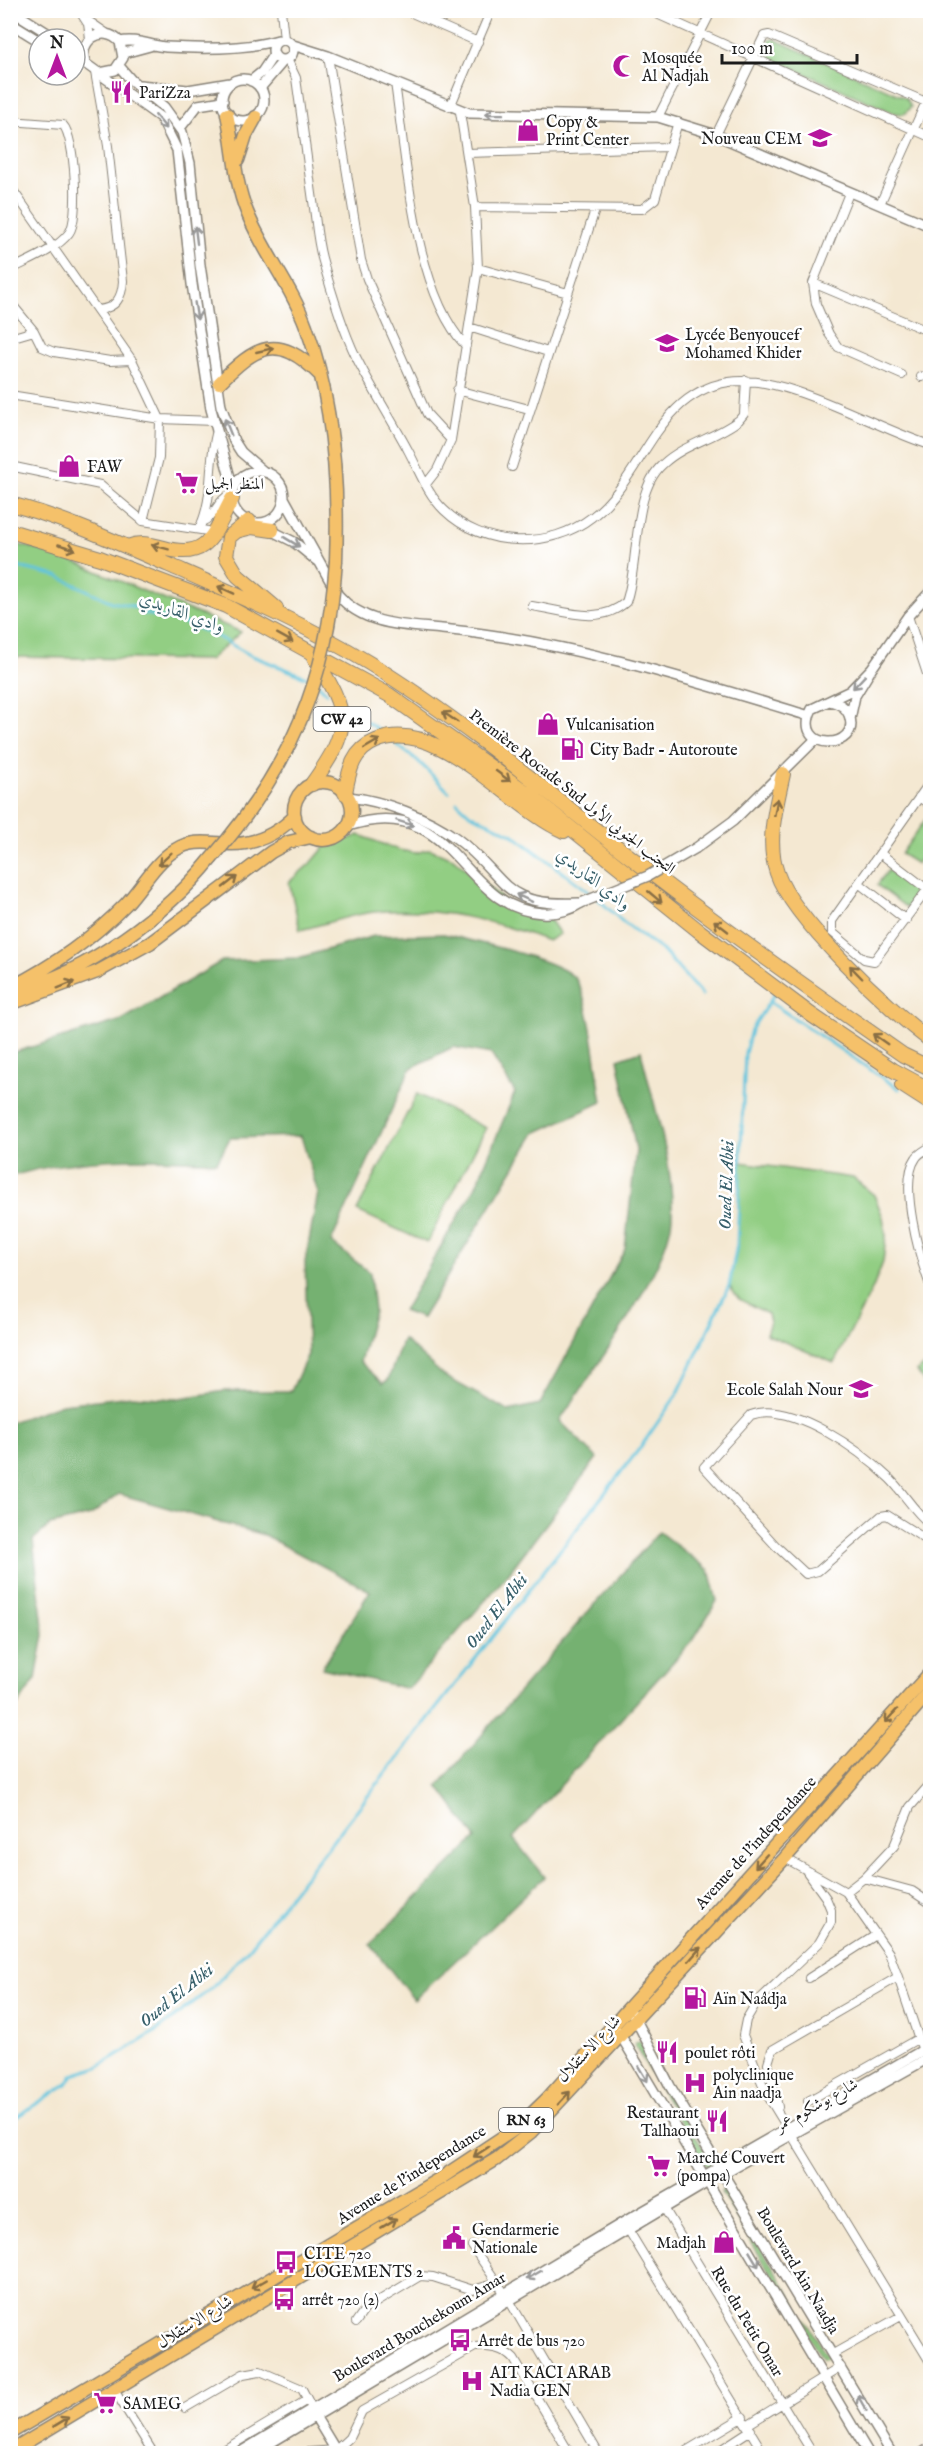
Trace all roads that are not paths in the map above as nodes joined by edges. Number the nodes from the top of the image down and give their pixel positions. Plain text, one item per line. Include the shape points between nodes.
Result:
1 (11, 10) edge
2 (80, 10) edge
3 (281, 10) edge
4 (405, 10) edge
5 (477, 10) edge
6 (648, 10) edge
7 (712, 10) edge
8 (490, 13) edge
9 (86, 19) junction
10 (10, 23) edge
11 (38, 27) edge
12 (105, 33) junction
13 (27, 34) edge
14 (700, 35) junction
15 (90, 38) junction
16 (281, 40) junction
17 (87, 42) edge
18 (120, 42) junction
19 (478, 42) junction
20 (153, 45) junction
21 (253, 45) junction
22 (293, 45) junction
23 (124, 53) junction
24 (273, 53) junction
25 (328, 56) junction
26 (753, 58) junction
27 (285, 60) junction
28 (87, 61) edge
29 (119, 66) junction
30 (87, 67) edge
31 (95, 71) junction
32 (250, 81) junction
33 (232, 83) junction
34 (395, 83) junction
35 (137, 84) junction
36 (260, 88) junction
37 (930, 93) edge
38 (222, 101) junction
39 (926, 102) junction
40 (450, 107) junction
41 (460, 111) junction
42 (227, 114) junction
43 (256, 117) junction
44 (658, 117) junction
45 (10, 121) edge
46 (678, 122) junction
47 (180, 128) junction
48 (914, 130) junction
49 (716, 135) junction
50 (930, 137) edge
51 (668, 147) junction
52 (467, 153) junction
53 (236, 170) junction
54 (10, 186) edge
55 (849, 193) junction
56 (879, 204) junction
57 (475, 207) junction
58 (595, 210) junction
59 (930, 226) edge
60 (53, 247) junction
61 (478, 268) junction
62 (10, 270) edge
63 (813, 283) junction
64 (568, 293) junction
65 (10, 302) edge
66 (98, 310) junction
67 (469, 327) junction
68 (34, 332) junction
69 (930, 333) edge
70 (10, 338) edge
71 (466, 346) junction
72 (548, 352) junction
73 (132, 360) junction
74 (319, 374) junction
75 (902, 375) dead end
76 (930, 375) edge
77 (921, 377) dead end
78 (746, 380) junction
79 (219, 383) junction
80 (457, 390) junction
81 (10, 395) edge
82 (529, 409) junction
83 (160, 419) junction
84 (216, 425) junction
85 (450, 440) junction
86 (930, 445) edge
87 (10, 466) edge
88 (512, 467) dead end
89 (264, 472) junction
90 (426, 484) junction
91 (232, 493) junction
92 (284, 498) junction
93 (10, 504) edge
94 (143, 521) junction
95 (252, 522) junction
96 (200, 525) junction
97 (272, 530) junction
98 (10, 531) edge
99 (214, 532) junction
100 (232, 533) junction
101 (127, 547) junction
102 (325, 568) junction
103 (930, 592) edge
104 (532, 606) dead end
105 (908, 616) junction
106 (290, 619) junction
107 (311, 653) junction
108 (872, 668) junction
109 (930, 683) edge
110 (830, 701) junction
111 (809, 716) junction
112 (850, 719) junction
113 (816, 739) junction
114 (783, 774) junction
115 (930, 782) edge
116 (312, 784) junction
117 (347, 795) junction
118 (919, 797) junction
119 (930, 805) edge
120 (295, 816) junction
121 (348, 826) junction
122 (311, 837) junction
123 (585, 840) junction
124 (881, 854) junction
125 (860, 884) junction
126 (929, 888) edge
127 (581, 903) junction
128 (906, 920) junction
129 (741, 962) junction
130 (41, 983) junction
131 (10, 989) edge
132 (10, 1004) edge
133 (930, 1040) edge
134 (930, 1068) edge
135 (930, 1090) edge
136 (930, 1102) edge
137 (930, 1147) edge
138 (930, 1285) edge
139 (930, 1524) edge
140 (930, 1542) edge
141 (930, 1673) edge
142 (930, 1691) edge
143 (930, 1784) edge
144 (785, 1858) junction
145 (805, 1869) junction
146 (864, 1878) junction
147 (846, 1892) junction
148 (930, 1903) edge
149 (876, 1935) junction
150 (898, 1977) junction
151 (809, 1978) dead end
152 (629, 2008) junction
153 (636, 2020) junction
154 (615, 2023) junction
155 (621, 2036) junction
156 (919, 2038) junction
157 (928, 2056) edge
158 (808, 2101) dead end
159 (780, 2116) junction
160 (789, 2132) junction
161 (722, 2170) junction
162 (706, 2179) junction
163 (662, 2205) junction
164 (626, 2226) junction
165 (472, 2246) dead end
166 (497, 2283) junction
167 (506, 2296) junction
168 (902, 2316) junction
169 (356, 2322) dead end
170 (832, 2354) junction
171 (930, 2362) edge
172 (841, 2367) junction
173 (824, 2376) junction
174 (114, 2390) junction
175 (307, 2400) junction
176 (782, 2402) junction
177 (185, 2408) dead end
178 (314, 2412) junction
179 (747, 2424) junction
180 (10, 2433) edge
181 (930, 2447) edge
182 (10, 2452) edge
183 (337, 2452) edge
184 (598, 2453) edge
185 (153, 2454) edge
186 (217, 2454) edge
187 (237, 2454) edge
188 (252, 2454) edge
189 (282, 2454) edge
190 (570, 2454) edge
191 (681, 2454) edge
192 (714, 2454) edge
193 (764, 2454) edge
194 (813, 2454) edge
195 (869, 2454) edge
196 (892, 2454) edge
197 (919, 2454) edge

1 - 11 street
2 - 9 street
3 - 16 street
4 - 19 street
5 - 8 street
6 - 14 street
7 - 14 street
8 - 19 street
9 - 12 street
9 - 15 street
10 - 13 street
12 - 15 street
12 - 18 street
14 - 26 street
14 - 44 street
15 - 17 street
16 - 21 street
16 - 22 street
16 - 24 street
18 - 20 street via 134,40
18 - 23 street
19 - 40 street
20 - 21 street
20 - 23 street
21 - 24 street
22 - 25 street
22 - 27 street via 293,54
23 - 29 street
24 - 27 street
24 - 32 street
25 - 34 street
25 - 85 street via 367,279 427,414
26 - 39 street via 764,36 775,36
26 - 48 street
26 - 49 street
27 - 36 street
27 - 90 street via 296,78 321,254 331,289 355,354
28 - 31 street
29 - 31 street via 111,72
29 - 35 street
30 - 31 street
31 - 66 street via 123,281 118,300 111,307
31 -> 84 street via 161,118 177,150 192,284
32 - 33 street
32 - 36 street
33 - 35 street via 188,90
33 - 38 street
34 - 40 street
34 - 71 street via 424,264 448,321
35 - 47 street via 164,107
36 - 43 street via 264,105
37 - 39 street
38 - 42 street
38 - 47 street via 198,105
39 - 48 street
40 - 41 street
44 -> 41 street
41 - 52 street
42 - 43 street via 241,121
42 - 53 main road
43 - 53 main road via 242,145
44 - 46 street
45 - 60 street via 63,125 68,130 75,212 70,233
46 - 49 street
46 - 51 street
79 -> 47 street via 200,265 189,157
48 - 50 street
48 - 56 street
49 - 55 street
51 - 52 street
51 - 58 street via 661,183 649,206
52 - 57 street
53 - 74 main road via 249,219 300,311
54 - 60 street
55 - 56 street
55 - 63 street
56 - 59 street
57 - 58 street
57 - 61 street
58 - 64 street
60 - 62 street
60 - 66 street
61 - 64 street
61 - 67 street
63 - 69 street
63 - 75 street via 816,304 838,346
64 - 72 street
65 - 68 street
66 - 73 street
67 - 71 street
67 - 72 street
68 - 70 street
68 - 73 street via 42,347 54,352 120,362
71 - 80 street
72 - 82 street
73 - 83 street
79 -> 74 main road via 247,357 270,347 294,353
74 - 130 main road, bridge via 335,467 336,561 326,643 302,721 263,794 182,892 93,957
76 - 77 street
78 - 86 street via 791,389
78 - 90 street via 711,386 680,405 648,443 617,493 593,517 552,538 528,542 462,524 443,509
78 - 104 street via 744,414 739,420 675,455 653,476 645,496 626,602 609,614 596,616
89 -> 79 street via 234,441 221,406
80 - 82 street
80 - 85 street
81 - 83 street
82 - 88 street
83 - 84 street
83 - 94 street via 159,458
84 - 91 street
84 - 96 street via 210,493
85 - 90 street via 437,471
87 - 94 street via 100,485
89 - 91 street via 243,476
89 - 92 street via 279,481
91 - 95 street via 235,510
91 - 96 street via 221,499
91 - 99 highway
92 - 95 street via 271,519
92 - 102 street
93 - 101 highway, Première Rocade Sud التجنب الجنوبي الأول
94 - 96 street
95 - 97 street
95 - 100 highway
96 - 99 street
97 - 100 highway via 252,527
97 -> 102 street via 294,542
98 -> 107 highway, Première Rocade Sud التجنب الجنوبي الأول via 176,585 226,606
99 -> 101 highway via 205,545 189,552 142,543
100 - 106 highway via 226,551 231,565
106 -> 101 highway, Première Rocade Sud التجنب الجنوبي الأول
102 - 111 street via 344,602 375,620 507,638 641,665
103 - 105 street
105 - 108 street
105 - 109 street
134 -> 106 highway, Première Rocade Sud التجنب الجنوبي الأول via 903,1055 739,940 470,730 369,663
107 - 116 highway, CW 42 via 339,700 342,725 336,750
107 -> 123 highway, Première Rocade Sud التجنب الجنوبي الأول via 360,678 441,730
108 -> 110 street via 850,691
108 - 112 street via 855,696
110 - 111 street via 817,705
110 - 112 street via 844,708
111 - 113 street via 809,728
112 - 113 street via 843,739 829,743
113 - 114 street
114 - 127 street, bridge via 733,821 696,848 648,876
133 -> 114 highway via 868,985 816,931 784,890 777,873 771,832
115 - 118 street
116 - 117 main road via 330,783
116 - 120 main road via 299,796
117 - 121 main road via 352,809
117 -> 123 highway via 350,767 359,752 381,739 405,737 450,753 546,821
127 -> 117 street via 545,904 524,899 439,827
118 - 119 street
118 - 124 street
120 - 122 main road
120 -> 131 main road via 275,832 249,842 197,842 176,849 90,937 52,966
121 - 122 main road via 328,840
121 -> 127 street via 385,819 429,832 495,895 520,909 556,913
132 -> 122 main road via 97,972 132,953 271,852
123 -> 129 highway, Première Rocade Sud التجنب الجنوبي الأول
124 - 125 street
124 - 126 street
125 - 128 street
125 - 128 street via 832,921 834,936 871,962 877,960
126 - 128 street
129 - 135 highway, Première Rocade Sud التجنب الجنوبي الأول via 857,1047
129 - 136 highway via 817,1028
130 - 131 main road
130 - 132 main road
137 - 138 street via 916,1158 910,1176 917,1245
139 - 140 street via 866,1460 794,1416 751,1415 704,1467 806,1574 818,1571 881,1516 887,1515
141 -> 152 main road, Avenue de l'independance / RN 63
142 - 144 main road, شارع الاستقلال / RN 63
143 - 146 street via 910,1808 894,1846
144 - 145 street
153 -> 144 main road, شارع الاستقلال / RN 63
145 - 147 street
145 - 159 street via 826,1898 831,1922 819,1943 756,2003 743,2035 766,2093
146 - 147 street
146 - 148 street via 903,1888
147 - 149 street
149 - 150 street via 889,1953
149 - 151 street
150 - 156 street
150 - 159 street via 772,2050 768,2063
152 - 153 street, Boulevard Ain Naadja
152 - 154 main road, Avenue de l'independance / RN 63
153 - 155 main road, شارع الاستقلال / RN 63
153 - 161 street, Boulevard Ain Naadja via 670,2086
154 - 155 street, Boulevard Ain Naadja
154 -> 180 main road, Avenue de l'independance / RN 63 via 518,2127 441,2178
155 -> 162 street, Boulevard Ain Naadja
174 -> 155 main road, شارع الاستقلال / RN 63 via 497,2159 531,2132
156 - 157 street
156 - 158 street
157 - 160 street, شارع بوشكوم عمر
159 - 160 street
160 - 161 street, شارع بوشكوم عمر
160 - 168 street
161 - 162 street, شارع بوشكوم عمر
161 - 170 street, Boulevard Ain Naadja
162 - 163 street, شارع بوشكوم عمر
162 -> 173 street, Boulevard Ain Naadja
163 - 164 street, شارع بوشكوم عمر
163 - 176 street, Rue du Petit Omar
164 - 167 street, شارع بوشكوم عمر
164 - 179 street
165 - 166 street
166 - 167 street
166 - 169 street via 473,2290 420,2276 365,2309
167 - 178 street, شارع بوشكوم عمر
167 - 184 street
168 - 170 street
168 - 171 street
170 - 172 street, Boulevard Ain Naadja
172 - 173 street
196 -> 172 street, Boulevard Ain Naadja
173 - 176 street
173 - 195 street, Boulevard Ain Naadja
182 -> 174 main road, شارع الاستقلال / RN 63
174 - 185 street
175 - 177 street via 302,2389 266,2373 252,2372
175 - 178 street
175 - 186 street
176 - 179 street
176 - 194 street, Rue du Petit Omar
178 - 183 street
178 - 187 street
178 - 188 street, شارع بوشكوم عمر
179 - 191 street
179 - 192 street
179 - 193 street
181 - 197 street
183 - 189 street
183 - 190 street via 362,2411 475,2347 487,2346 514,2359

